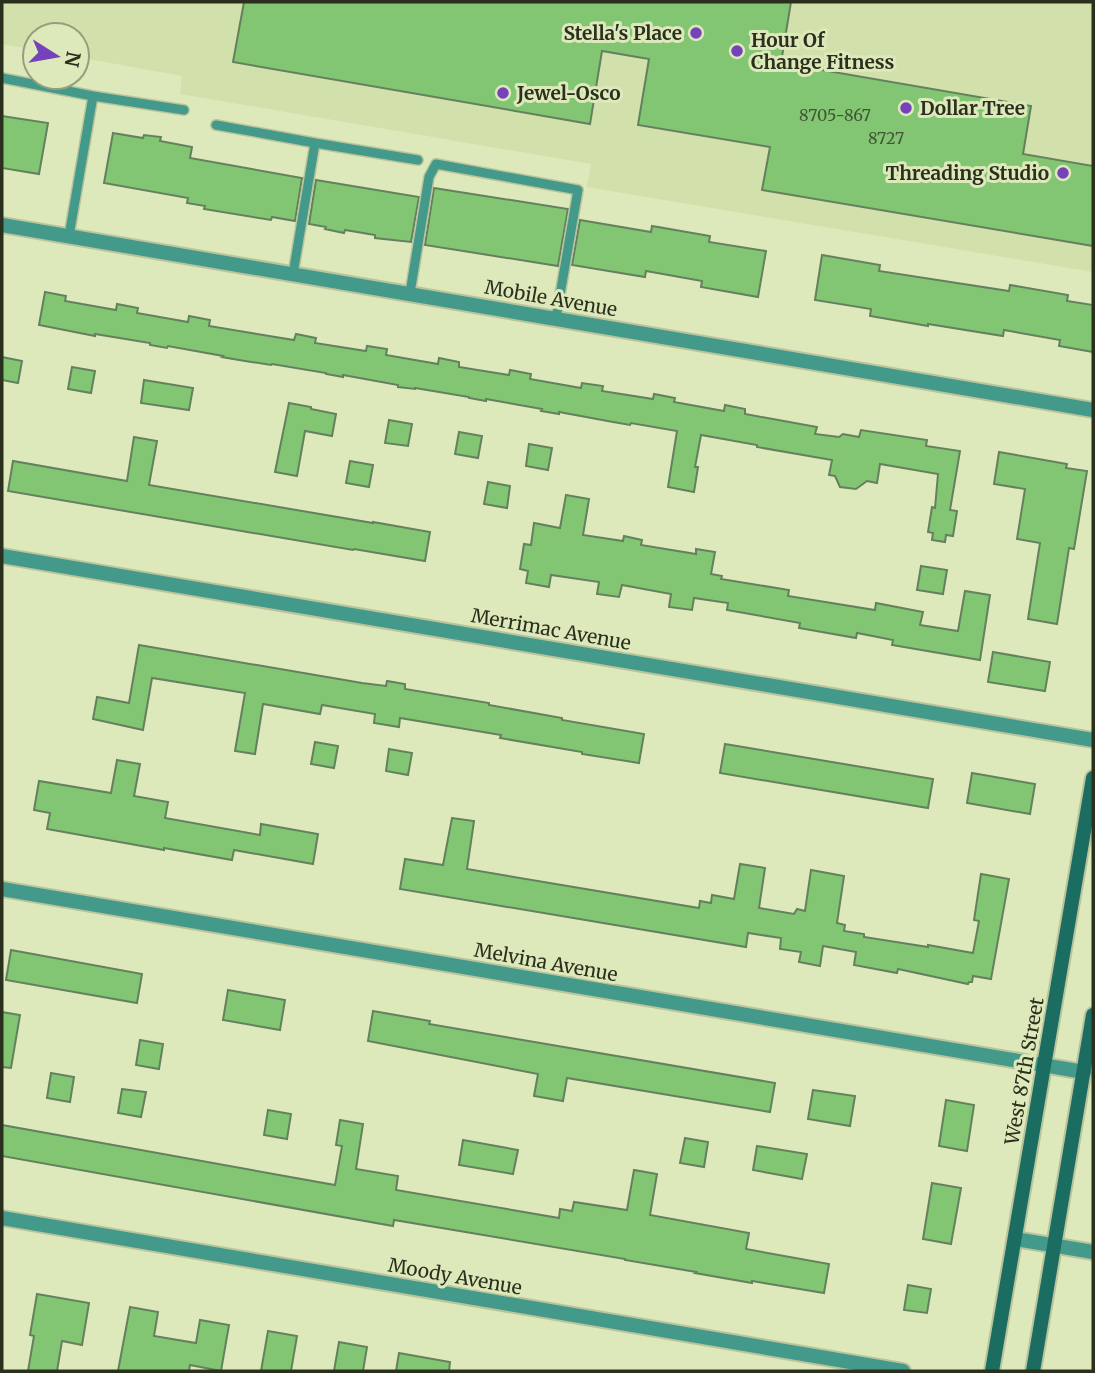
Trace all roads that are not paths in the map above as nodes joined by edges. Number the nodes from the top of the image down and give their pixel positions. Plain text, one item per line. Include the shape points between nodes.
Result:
1 (2, 78) edge
2 (93, 96) junction
3 (184, 110) dead end
4 (216, 125) dead end
5 (315, 143) junction
6 (418, 160) dead end
7 (2, 225) edge
8 (69, 236) junction
9 (293, 274) junction
10 (410, 293) junction
11 (556, 318) junction
12 (1093, 410) edge
13 (2, 556) edge
14 (1093, 740) edge
15 (1093, 778) edge
16 (2, 889) edge
17 (1093, 1015) edge
18 (1044, 1067) junction
19 (1084, 1072) junction
20 (2, 1218) edge
21 (1015, 1239) junction
22 (1054, 1245) junction
23 (1093, 1252) edge
24 (903, 1371) edge
25 (992, 1371) edge
26 (1032, 1371) edge

1 - 2 lane
2 - 3 lane
2 - 8 lane
4 - 5 lane
5 - 6 lane
5 - 9 lane
7 - 8 street, Mobile Avenue
8 - 9 street, Mobile Avenue
9 - 10 street, Mobile Avenue
10 - 11 street, Mobile Avenue
10 - 11 lane via 429,177 436,164 578,190
11 - 12 street, Mobile Avenue
13 - 14 street, Merrimac Avenue
15 - 18 main road, West 87th Street
16 - 18 street, Melvina Avenue
17 - 19 main road
18 - 19 street, Melvina Avenue
18 - 21 main road, West 87th Street
19 - 22 main road
20 - 24 street, Moody Avenue
21 - 22 street
21 - 25 main road, West 87th Street
22 - 23 street
22 - 26 main road

